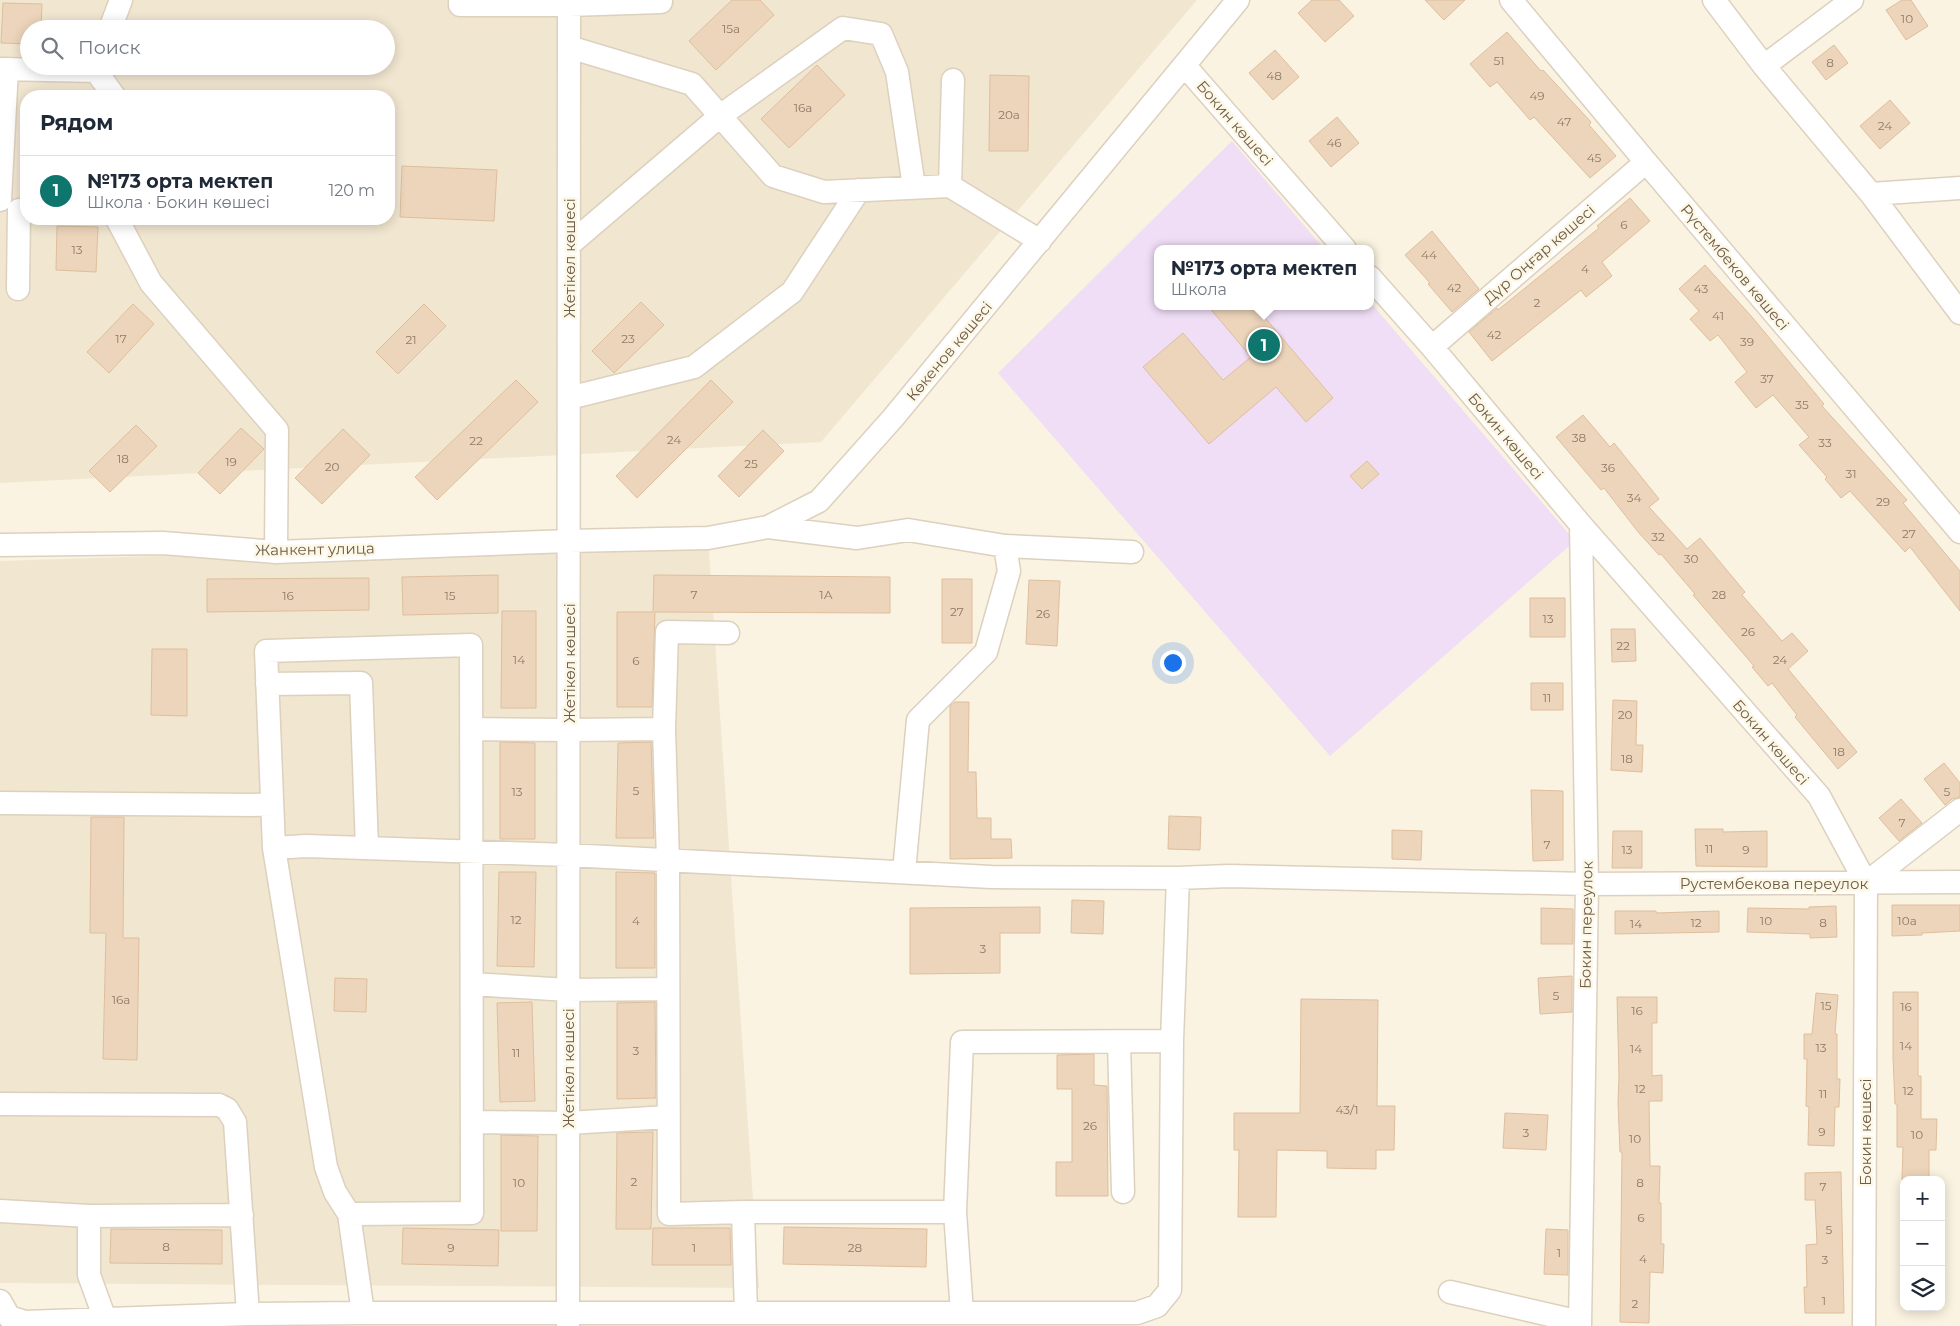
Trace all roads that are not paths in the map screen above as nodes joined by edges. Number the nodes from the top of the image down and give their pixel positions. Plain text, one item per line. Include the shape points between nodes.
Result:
1 (121, 0) edge
2 (460, 0) edge
3 (661, 0) edge
4 (1238, 0) edge
5 (1511, 0) edge
6 (1714, 0) edge
7 (1852, 0) edge
8 (569, 2) edge
9 (113, 20) edge
10 (569, 47) junction
11 (1184, 66) junction
12 (1764, 66) junction
13 (3, 69) edge
14 (20, 69) edge
15 (100, 75) edge
16 (953, 80) dead end
17 (110, 90) edge
18 (720, 116) junction
19 (1646, 162) junction
20 (950, 186) junction
21 (914, 188) junction
22 (1960, 188) edge
23 (859, 190) junction
24 (1871, 194) junction
25 (11, 207) edge
26 (120, 225) edge
27 (1040, 241) junction
28 (569, 244) junction
29 (1341, 245) edge
30 (1374, 282) edge
31 (18, 289) dead end
32 (1960, 313) edge
33 (1432, 347) junction
34 (569, 398) junction
35 (1580, 525) junction
36 (768, 527) junction
37 (1960, 532) edge
38 (569, 541) junction
39 (0, 545) edge
40 (1005, 546) junction
41 (276, 552) junction
42 (1132, 552) dead end
43 (728, 633) dead end
44 (267, 684) junction
45 (471, 729) junction
46 (664, 729) junction
47 (569, 730) junction
48 (0, 803) edge
49 (272, 805) junction
50 (1960, 810) edge
51 (274, 848) junction
52 (367, 848) junction
53 (471, 853) junction
54 (568, 855) junction
55 (668, 860) junction
56 (904, 872) junction
57 (1178, 878) junction
58 (1960, 882) edge
59 (1866, 883) junction
60 (1587, 884) junction
61 (472, 984) junction
62 (668, 989) junction
63 (568, 990) junction
64 (1119, 1042) junction
65 (1172, 1042) junction
66 (0, 1104) edge
67 (668, 1118) junction
68 (472, 1122) junction
69 (568, 1123) junction
70 (1123, 1192) dead end
71 (0, 1211) edge
72 (743, 1212) junction
73 (955, 1212) junction
74 (349, 1214) junction
75 (242, 1215) junction
76 (90, 1216) junction
77 (1450, 1292) dead end
78 (0, 1301) edge
79 (363, 1312) junction
80 (962, 1312) junction
81 (746, 1313) junction
82 (248, 1314) junction
83 (465, 1319) edge
84 (526, 1319) edge
85 (568, 1319) edge
86 (935, 1319) edge
87 (105, 1323) edge
88 (1580, 1324) edge
89 (1864, 1326) edge

1 - 9 street
2 - 8 street via 460,5
3 - 8 street
4 - 11 street, Көкенов көшесі
5 - 19 street, Рүстембеков көшесі
6 - 12 street
7 - 12 street
8 - 10 street, Жетікөл көшесі
10 - 18 street via 692,84
10 - 28 street, Жетікөл көшесі
11 - 27 street, Көкенов көшесі
11 - 29 street, Бокин көшесі
12 - 24 street
13 - 14 street
13 - 25 street
15 - 17 street
16 - 20 street
18 - 21 street via 843,28 881,34 897,72
18 - 23 street via 773,176 824,192
18 - 28 street
19 - 33 street, Дүр Оңғар көшесі
19 - 37 street, Рүстембеков көшесі
20 - 21 street
20 - 27 street
21 - 23 street
22 - 24 street
23 - 34 street via 792,292 694,367
24 - 32 street
25 - 31 street
26 - 41 street via 151,283 278,430
27 - 36 street, Көкенов көшесі via 820,501
28 - 34 street, Жетікөл көшесі
30 - 33 street, Бокин көшесі
33 - 35 street, Бокин көшесі
34 - 38 street, Жетікөл көшесі
35 - 59 street, Бокин көшесі via 1819,796
35 - 60 street, Бокин переулок
36 - 38 street, Көкенов көшесі via 708,538
36 - 40 street via 857,538 908,530
38 - 41 street, Жанкент улица
38 - 47 street, Жетікөл көшесі
39 - 41 street, Жанкент улица via 164,543
40 - 42 street
40 - 56 street via 1008,571 986,652 918,720
43 - 46 street via 667,632
44 - 45 street via 266,651 471,645
44 - 49 street
44 - 52 street via 362,683
45 - 47 street
45 - 53 street
46 - 47 street
46 - 55 street
47 - 54 street, Жетікөл көшесі
48 - 49 street
49 - 51 street
50 - 59 street
51 - 52 street, Рустембекова переулок
51 - 74 street via 326,1167 335,1192
52 - 53 street, Рустембекова переулок
53 - 54 street, Рустембекова переулок
53 - 61 street
54 - 55 street, Рустембекова переулок
54 - 63 street, Жетікөл көшесі
55 - 56 street, Рустембекова переулок
55 - 62 street
56 - 57 street, Рустембекова переулок via 990,877
57 - 60 street, Рустембекова переулок via 1239,876
57 - 65 street
58 - 59 street, Рустембекова переулок
59 - 60 street, Рустембекова переулок
59 - 89 street, Бокин көшесі
60 - 88 street, Бокин переулок
61 - 63 street
61 - 68 street
62 - 63 street
62 - 67 street
63 - 69 street, Жетікөл көшесі
64 - 65 street
64 - 70 street
64 - 73 street via 962,1042
65 - 80 street via 1170,1290 1157,1306 1136,1313
66 - 75 street via 219,1105 227,1109 235,1122
67 - 69 street
67 - 72 street via 669,1214
68 - 69 street
68 - 74 street via 472,1212
69 - 85 street, Жетікөл көшесі
71 - 76 street
72 - 73 street
72 - 81 street
73 - 80 street
74 - 79 street
75 - 76 street
75 - 82 street
76 - 87 street via 88,1275
77 - 88 street
78 - 87 street via 9,1317 25,1322
79 - 82 street
79 - 83 street
80 - 86 street
81 - 85 street
81 - 86 street
82 - 87 street
83 - 84 street
84 - 85 street

